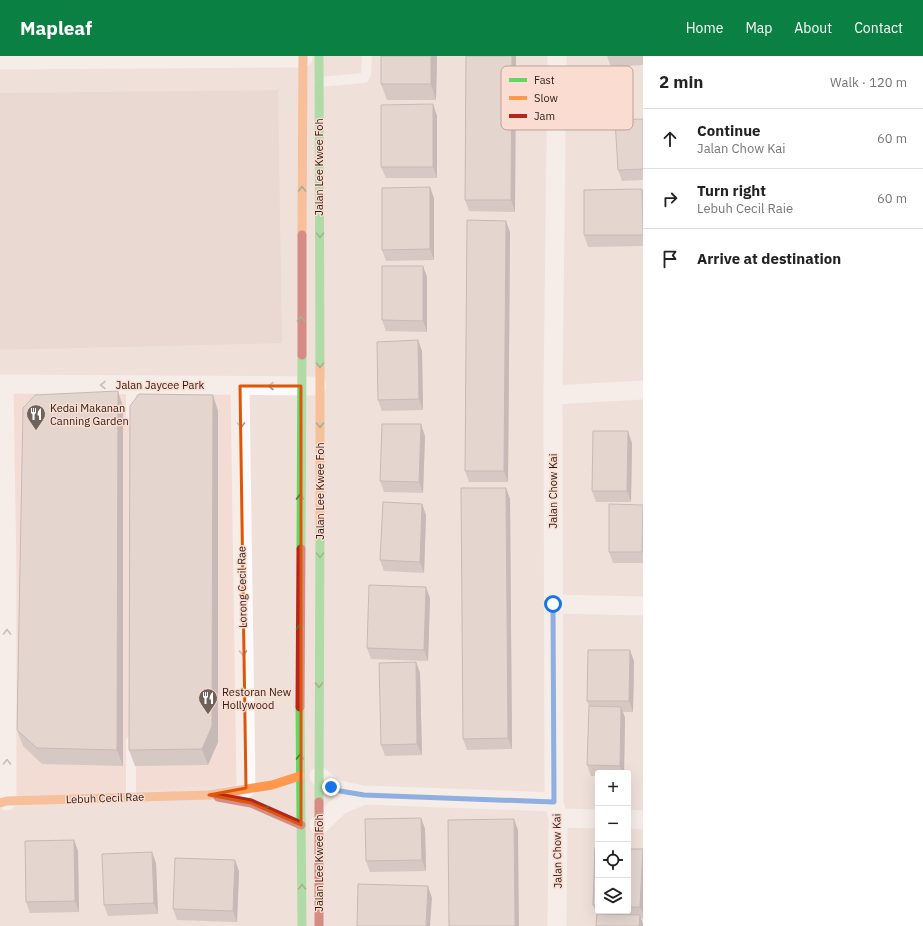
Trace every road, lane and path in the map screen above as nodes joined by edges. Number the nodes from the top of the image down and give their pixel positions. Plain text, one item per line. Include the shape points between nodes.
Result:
1 (367, 56) edge
2 (557, 56) edge
3 (158, 57) edge
4 (263, 57) edge
5 (308, 57) edge
6 (27, 58) edge
7 (67, 58) edge
8 (0, 60) edge
9 (557, 66) edge
10 (319, 82) junction
11 (556, 130) edge
12 (2, 384) edge
13 (131, 385) junction
14 (240, 386) junction
15 (301, 386) junction
16 (320, 386) junction
17 (643, 390) edge
18 (553, 395) junction
19 (131, 425) edge
20 (553, 604) junction
21 (643, 606) edge
22 (131, 734) edge
23 (300, 776) junction
24 (319, 776) junction
25 (246, 788) junction
26 (210, 795) junction
27 (364, 795) junction
28 (131, 797) junction
29 (4, 802) edge
30 (556, 810) junction
31 (595, 818) edge
32 (631, 819) edge
33 (643, 820) edge
34 (310, 825) junction
35 (302, 926) edge
36 (319, 926) edge
37 (558, 926) edge

1 - 10 lane via 364,78
2 - 9 street, Jalan Chow Kai
3 - 4 street
3 - 7 street
4 - 5 street
5 - 10 main road, Jalan Lee Kwee Foh
15 -> 5 main road, Jalan Lee Kwee Foh
6 - 7 street
6 - 8 street
10 -> 16 main road, Jalan Lee Kwee Foh
11 - 18 street, Jalan Chow Kai
13 -> 12 street, Jalan Jaycee Park
29 -> 12 street via 7,572
13 - 14 street, Jalan Jaycee Park
13 - 19 lane
15 -> 14 street, Jalan Jaycee Park
14 -> 25 street, Lorong Cecil Rae
15 - 16 street, Jalan Jaycee Park
23 -> 15 main road, Jalan Lee Kwee Foh
16 -> 24 main road, Jalan Lee Kwee Foh
17 - 18 street
18 - 20 street, Jalan Chow Kai
20 - 21 street
20 - 30 street, Jalan Chow Kai
22 - 28 lane
23 - 25 main road, Lebuh Cecil Rae via 272,785
23 - 34 main road, Jalan Lee Kwee Foh
24 - 27 street via 340,791
24 - 34 main road, Jalan Lee Kwee Foh
25 - 26 main road, Lebuh Cecil Rae
26 - 28 main road, Lebuh Cecil Rae
34 -> 26 main road, Lebuh Cecil Rae via 251,803
27 - 30 street
27 - 34 street via 340,805
28 - 29 main road, Lebuh Cecil Rae
30 - 31 street
30 - 37 street, Jalan Chow Kai
32 - 33 street
35 -> 34 main road, Jalan Lee Kwee Foh
34 - 36 main road, Jalan Lee Kwee Foh

